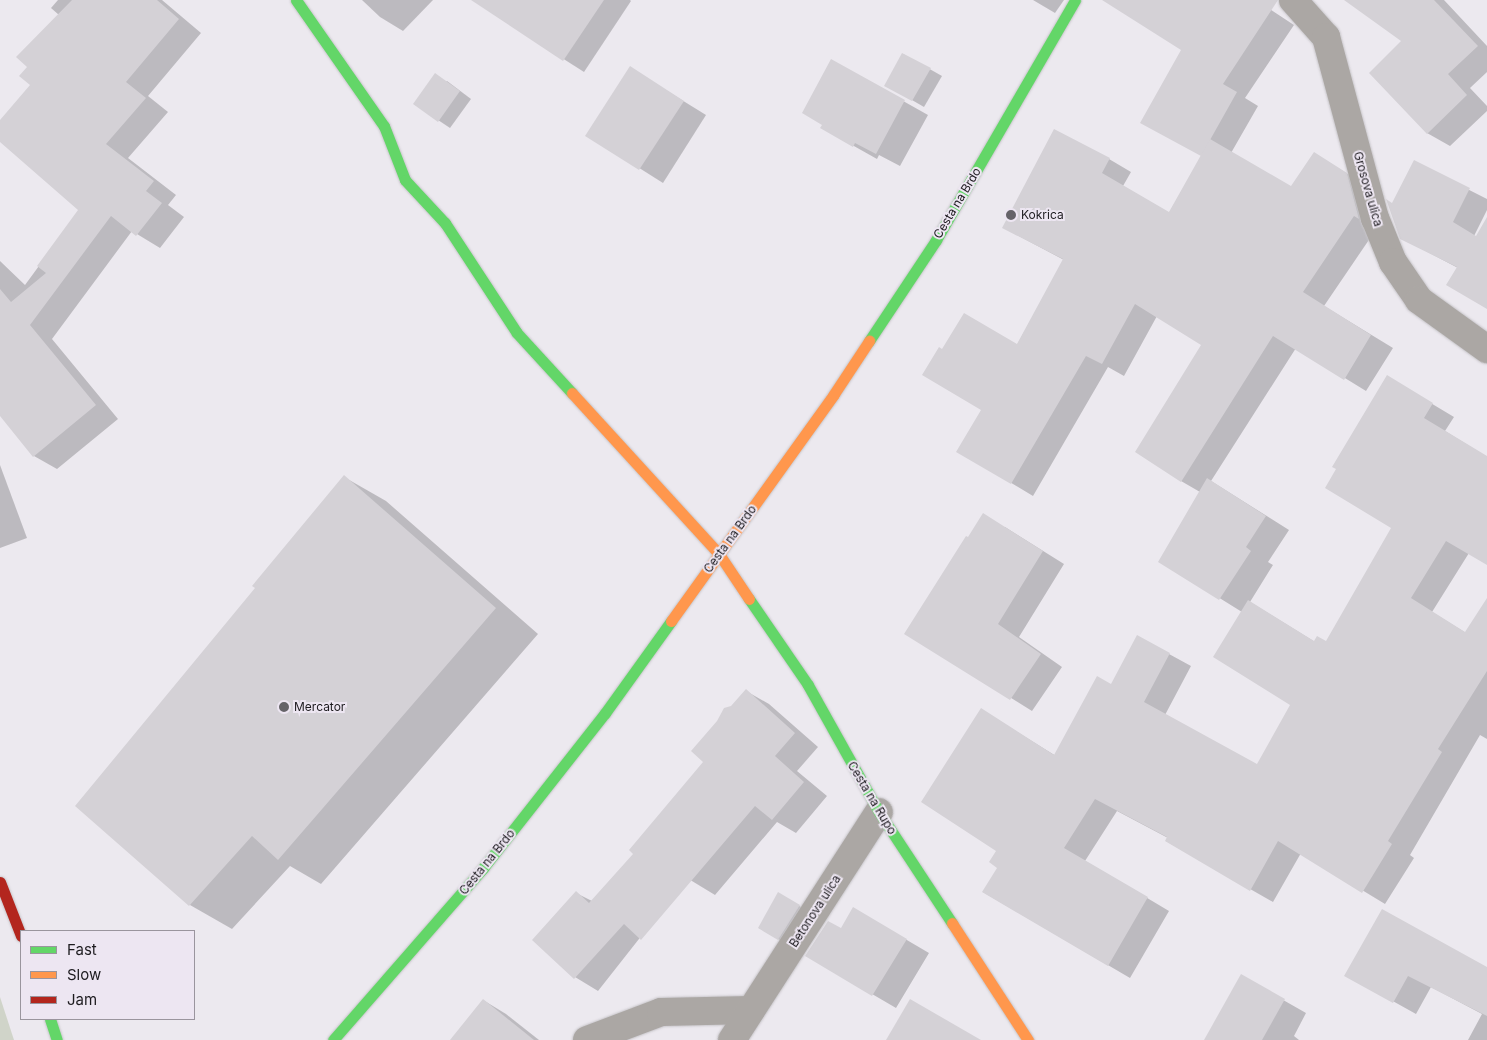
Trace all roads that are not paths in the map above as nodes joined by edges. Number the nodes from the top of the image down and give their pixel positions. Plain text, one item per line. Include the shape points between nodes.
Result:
1 (296, 0) edge
2 (1075, 0) edge
3 (1293, 0) edge
4 (1487, 349) edge
5 (719, 554) junction
6 (880, 812) junction
7 (0, 882) edge
8 (20, 933) edge
9 (750, 1010) junction
10 (50, 1020) edge
11 (57, 1040) edge
12 (333, 1040) edge
13 (587, 1040) edge
14 (732, 1040) edge
15 (1028, 1040) edge

1 - 5 street, Cesta na Rupo via 384,126 405,180 445,223 517,333
2 - 5 street, Cesta na Brdo via 936,240 834,394
3 - 4 street, Grosova ulica via 1326,37 1375,218 1394,262 1419,300
5 - 6 street, Cesta na Rupo via 808,686
5 - 12 street, Cesta na Brdo via 605,713 484,868
6 - 9 street, Betonova ulica
6 - 15 street, Cesta na Rupo
7 - 8 street
9 - 13 street via 661,1012
9 - 14 street, Betonova ulica
10 - 11 street

